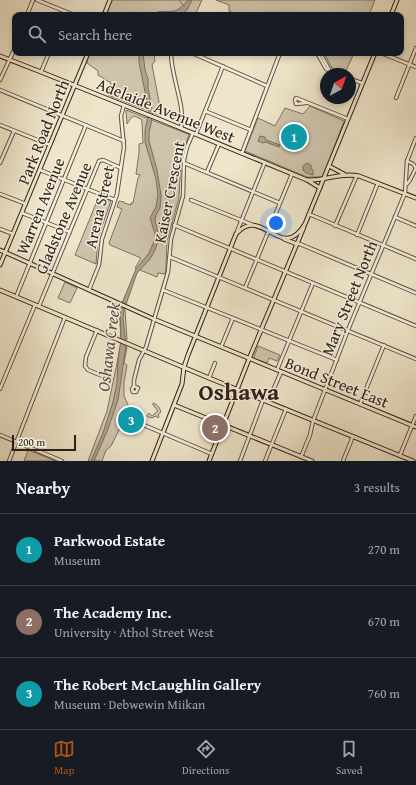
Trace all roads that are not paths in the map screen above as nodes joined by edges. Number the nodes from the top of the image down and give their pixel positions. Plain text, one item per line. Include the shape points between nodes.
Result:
1 (33, 0) edge
2 (37, 0) edge
3 (110, 0) edge
4 (397, 0) edge
5 (28, 12) edge
6 (61, 12) edge
7 (105, 12) edge
8 (392, 12) edge
9 (416, 48) edge
10 (12, 55) edge
11 (0, 56) edge
12 (48, 56) edge
13 (87, 56) edge
14 (172, 56) edge
15 (199, 56) edge
16 (279, 56) edge
17 (318, 56) edge
18 (322, 56) edge
19 (374, 56) edge
20 (388, 56) edge
21 (10, 60) junction
22 (409, 65) junction
23 (223, 66) junction
24 (416, 67) edge
25 (325, 68) edge
26 (328, 68) edge
27 (41, 72) junction
28 (0, 80) edge
29 (356, 82) edge
30 (362, 84) junction
31 (75, 86) junction
32 (267, 86) junction
33 (0, 90) edge
34 (396, 98) dead end
35 (306, 102) dead end
36 (124, 105) junction
37 (205, 111) junction
38 (62, 115) junction
39 (348, 119) junction
40 (0, 125) edge
41 (86, 125) junction
42 (181, 128) junction
43 (14, 131) junction
44 (251, 131) junction
45 (195, 133) junction
46 (416, 138) edge
47 (124, 141) junction
48 (220, 144) junction
49 (50, 145) junction
50 (242, 153) junction
51 (407, 161) junction
52 (184, 162) junction
53 (265, 162) junction
54 (0, 163) edge
55 (329, 166) junction
56 (121, 168) junction
57 (416, 168) edge
58 (40, 170) junction
59 (208, 172) junction
60 (292, 174) junction
61 (346, 174) junction
62 (357, 176) junction
63 (324, 178) junction
64 (65, 180) junction
65 (307, 180) junction
66 (378, 183) junction
67 (406, 184) junction
68 (320, 188) junction
69 (88, 190) junction
70 (253, 191) junction
71 (404, 193) junction
72 (0, 194) edge
73 (416, 198) edge
74 (116, 200) junction
75 (191, 200) dead end
76 (280, 203) junction
77 (26, 204) junction
78 (22, 212) junction
79 (309, 214) junction
80 (395, 217) junction
81 (241, 220) junction
82 (47, 223) junction
83 (305, 224) junction
84 (174, 225) junction
85 (253, 225) junction
86 (335, 226) junction
87 (416, 226) edge
88 (0, 229) edge
89 (268, 231) junction
90 (70, 232) junction
91 (13, 234) junction
92 (236, 234) junction
93 (357, 235) junction
94 (279, 236) junction
95 (297, 244) junction
96 (383, 246) junction
97 (230, 248) junction
98 (0, 250) edge
99 (5, 253) junction
100 (170, 257) junction
101 (257, 259) junction
102 (416, 259) edge
103 (30, 263) junction
104 (0, 265) edge
105 (285, 271) junction
106 (53, 273) junction
107 (372, 274) junction
108 (218, 277) junction
109 (313, 283) junction
110 (245, 288) junction
111 (0, 290) edge
112 (89, 290) junction
113 (163, 290) junction
114 (416, 293) edge
115 (16, 297) junction
116 (274, 300) junction
117 (360, 303) junction
118 (35, 305) junction
119 (39, 306) junction
120 (207, 308) junction
121 (301, 311) junction
122 (65, 317) junction
123 (233, 318) junction
124 (154, 319) junction
125 (416, 326) edge
126 (262, 329) junction
127 (97, 330) junction
128 (348, 330) junction
129 (195, 337) junction
130 (289, 340) junction
131 (384, 345) junction
132 (221, 348) junction
133 (144, 350) junction
134 (249, 358) junction
135 (416, 358) edge
136 (336, 360) junction
137 (215, 363) dead end
138 (184, 367) junction
139 (276, 370) junction
140 (281, 372) junction
141 (209, 378) junction
142 (110, 379) dead end
143 (134, 386) dead end
144 (0, 389) edge
145 (237, 389) junction
146 (325, 390) junction
147 (263, 400) junction
148 (268, 402) junction
149 (174, 404) junction
150 (360, 405) junction
151 (286, 409) junction
152 (416, 416) edge
153 (313, 421) junction
154 (139, 423) dead end
155 (223, 425) junction
156 (412, 426) junction
157 (416, 427) edge
158 (163, 434) junction
159 (0, 435) edge
160 (249, 436) junction
161 (353, 436) junction
162 (16, 442) junction
163 (272, 445) junction
164 (212, 454) junction
165 (301, 456) junction
166 (400, 456) junction
167 (9, 461) edge
168 (62, 461) edge
169 (152, 461) edge
170 (209, 461) edge
171 (240, 461) edge
172 (265, 461) edge
173 (312, 461) edge
174 (343, 461) edge
175 (413, 461) edge

1 - 5 street
2 - 6 street
3 - 7 main road
4 - 8 main road
9 - 22 street
10 - 21 street
11 - 21 main road, Adelaide Avenue West
12 - 27 street
13 - 31 main road, Park Road North
14 - 42 street, Kaiser Crescent via 183,115
15 - 23 street
16 - 32 street
17 - 25 street
18 - 26 street
19 - 30 main road
20 - 22 street
21 - 27 main road, Adelaide Avenue West
21 - 28 street
22 - 24 street
22 - 34 street
23 - 32 street
23 - 37 street, Kaiser Crescent
27 - 31 main road, Adelaide Avenue West
29 - 30 street
30 - 39 main road
31 - 36 main road, Adelaide Avenue West
31 - 38 main road, Park Road North
32 - 44 street
33 - 38 street
35 - 39 street
36 - 42 main road, Adelaide Avenue West
36 - 47 street, Arena Street via 121,116
37 - 44 street
37 - 45 street, Kaiser Crescent
38 - 41 street
38 - 49 main road, Park Road North
39 - 55 main road
40 - 43 street
41 - 47 street
41 - 64 street, Warren Avenue
42 - 45 main road, Adelaide Avenue West
43 - 49 street
43 - 54 street
44 - 50 street
45 - 48 main road, Adelaide Avenue West
45 - 52 street, Kaiser Crescent via 186,147
46 - 51 street, Mary Street North
47 - 56 street, Arena Street
48 - 50 main road, Adelaide Avenue West
48 - 59 street
49 - 58 main road, Park Road North
50 - 53 main road, Adelaide Avenue West
51 - 57 street
51 - 67 street, Mary Street North
52 - 59 street
52 - 84 street, Kaiser Crescent via 183,196
53 - 60 main road, Adelaide Avenue West
53 - 70 street
55 - 61 main road
55 - 63 main road
56 - 69 street, Gladstone Avenue via 101,160
56 - 74 street, Arena Street
57 - 67 street, Mary Street North
58 - 64 street
58 - 77 main road, Park Road North
59 - 70 street
60 - 65 main road, Adelaide Avenue West
60 - 76 street
61 - 62 main road
61 - 63 main road, Adelaide Avenue West
62 - 66 main road
62 - 86 street
63 - 65 main road, Adelaide Avenue West
63 - 68 main road
64 - 69 street
64 - 82 street, Warren Avenue
65 - 68 main road
66 - 71 main road
66 - 93 street
67 - 71 street, Mary Street North
68 - 79 main road
69 - 74 street
69 - 90 street, Gladstone Avenue
70 - 76 street
70 - 81 street
71 - 73 main road
71 - 80 street, Mary Street North
72 - 77 street
74 - 112 street, Arena Street via 102,240 99,265
75 - 81 street
76 - 89 street
77 - 78 main road, Park Road North
78 - 82 street
78 - 91 main road, Park Road North
79 - 83 main road
79 - 86 street
80 - 87 street
80 - 96 street, Mary Street North
81 - 85 street
81 - 92 street
82 - 90 street
82 - 103 street, Warren Avenue
83 - 94 main road via 294,237
83 - 95 main road
84 - 97 street
84 - 100 street, Kaiser Crescent
85 - 89 main road
85 - 92 main road via 244,227
86 - 93 street
88 - 91 street
89 - 94 main road
89 - 101 street
90 - 106 street, Gladstone Avenue
91 - 99 main road, Park Road North
92 - 97 main road
93 - 96 street
94 - 95 main road
95 - 105 main road
95 - 107 street
96 - 102 street
96 - 107 street, Mary Street North
97 - 101 street
97 - 108 main road
98 - 99 main road, Bond Street East
99 - 103 main road, Bond Street East
99 - 104 main road, Park Road North
100 - 108 street
100 - 113 street, Kaiser Crescent
101 - 105 street
101 - 110 street
103 - 106 main road, Bond Street East
103 - 115 street, Warren Avenue
105 - 109 street
105 - 116 main road
106 - 112 main road, Bond Street East
106 - 119 street, Gladstone Avenue
107 - 114 street
107 - 117 street, Mary Street North
108 - 110 street
108 - 120 main road
109 - 117 street
109 - 121 street
110 - 116 street
111 - 115 main road
112 - 124 main road, Bond Street East
113 - 120 street
113 - 124 street, Kaiser Crescent
115 - 118 main road
116 - 121 street
116 - 126 main road
117 - 125 street
117 - 128 street, Mary Street North
118 - 119 main road
118 - 144 street
119 - 122 main road
120 - 123 street
120 - 129 main road
121 - 128 street
121 - 130 street
122 - 127 main road
122 - 162 street
123 - 126 street
123 - 132 street
124 - 129 main road, Bond Street East
124 - 133 street, Kaiser Crescent
126 - 130 street
126 - 134 main road
127 - 133 main road
127 - 142 street via 85,366 88,370
128 - 131 street
128 - 136 street, Mary Street North
129 - 132 main road, Bond Street East
129 - 138 main road
130 - 136 street
130 - 139 street
131 - 135 street
131 - 150 street
132 - 134 main road, Bond Street East
133 - 138 main road
133 - 143 street, Kaiser Crescent
134 - 139 main road, Bond Street East
134 - 145 main road
136 - 146 street, Mary Street North
137 - 141 street
138 - 141 main road
138 - 149 main road via 182,384
139 - 140 main road, Bond Street East
140 - 146 main road, Bond Street East
140 - 148 street
141 - 145 main road
145 - 147 main road
145 - 155 main road
146 - 150 main road, Bond Street East
146 - 153 street, Mary Street North
147 - 148 main road
147 - 160 street
148 - 151 main road
149 - 155 main road
149 - 158 main road
150 - 156 main road, Bond Street East
151 - 153 main road
151 - 163 street
152 - 156 street
153 - 161 main road
153 - 165 street, Mary Street North
154 - 158 street
155 - 160 main road
155 - 164 main road
156 - 157 main road, Bond Street East
156 - 166 street
158 - 164 street
158 - 169 main road
159 - 162 street
160 - 163 main road
160 - 171 street
161 - 166 main road
161 - 174 street
162 - 167 street
162 - 168 street
163 - 165 main road
163 - 172 street
164 - 170 main road
165 - 173 main road
166 - 175 main road

